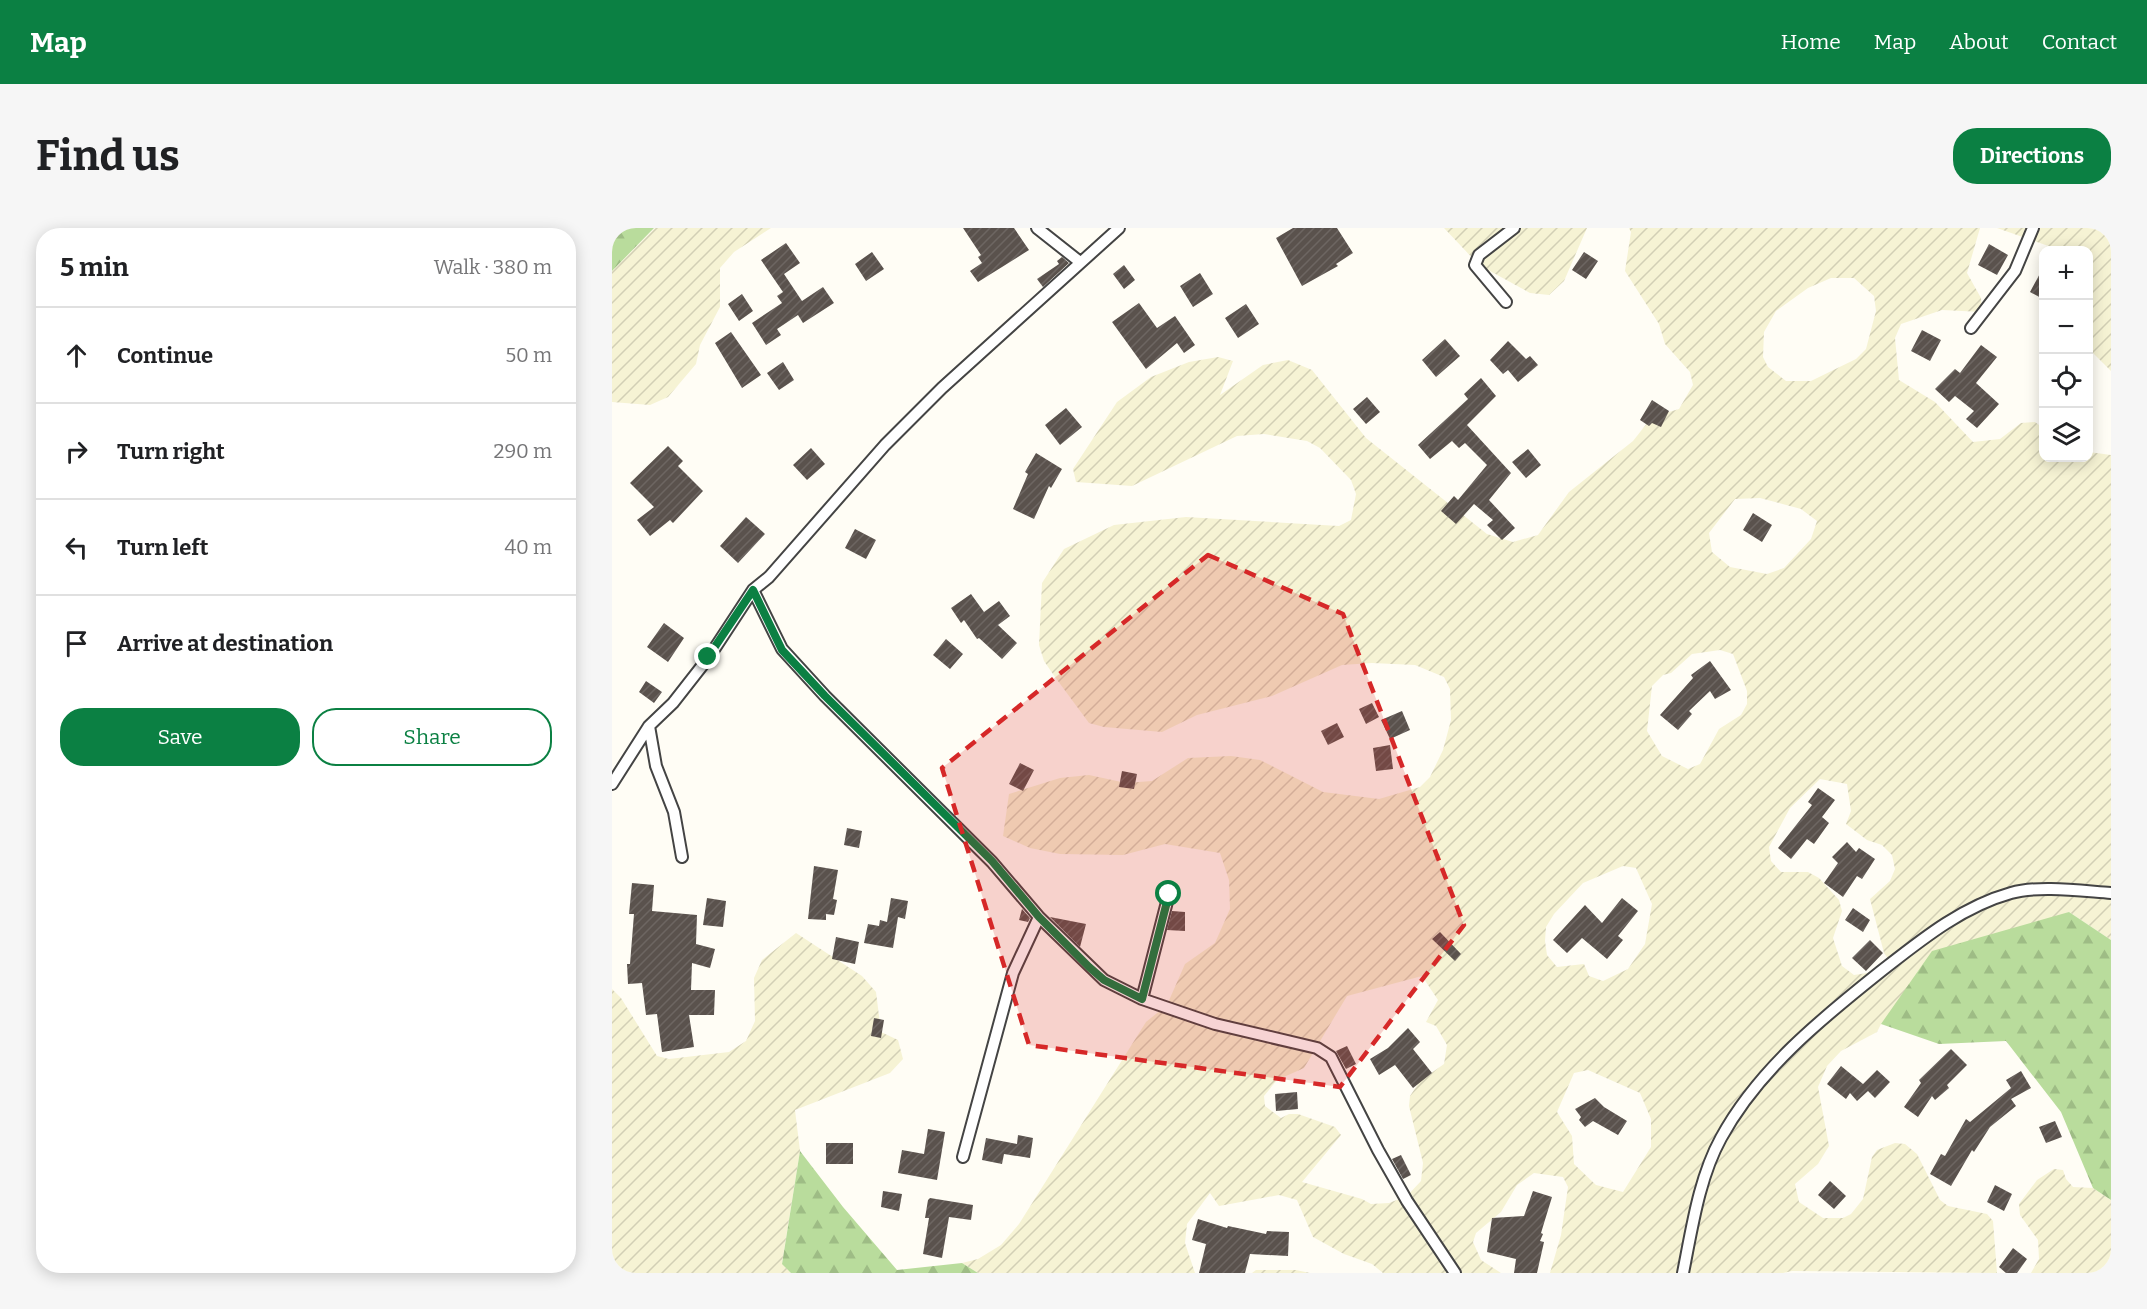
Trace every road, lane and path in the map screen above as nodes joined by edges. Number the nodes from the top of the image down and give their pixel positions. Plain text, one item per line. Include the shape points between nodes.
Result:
1 (1037, 228) edge
2 (1119, 228) edge
3 (1514, 228) edge
4 (2033, 228) edge
5 (1080, 262) junction
6 (1506, 302) dead end
7 (1971, 328) dead end
8 (753, 590) junction
9 (649, 726) junction
10 (612, 784) edge
11 (682, 857) dead end
12 (2111, 893) edge
13 (1169, 894) dead end
14 (1039, 917) junction
15 (1142, 999) junction
16 (963, 1156) dead end
17 (1455, 1273) edge
18 (1683, 1273) edge

1 - 5 street
2 - 5 street
3 - 6 street via 1479,255 1475,265
4 - 7 street via 2015,271
5 - 8 street via 885,445 769,578
8 - 9 street via 673,703
8 - 14 street via 782,650 992,861
9 - 10 street
9 - 11 street via 656,766 674,812
12 - 18 street via 2013,892 1976,905 1915,944 1841,1003 1754,1088 1720,1139 1703,1183
13 - 15 street
14 - 15 street via 1104,980
14 - 16 street via 1012,973
15 - 17 street via 1215,1024 1325,1051 1401,1191

